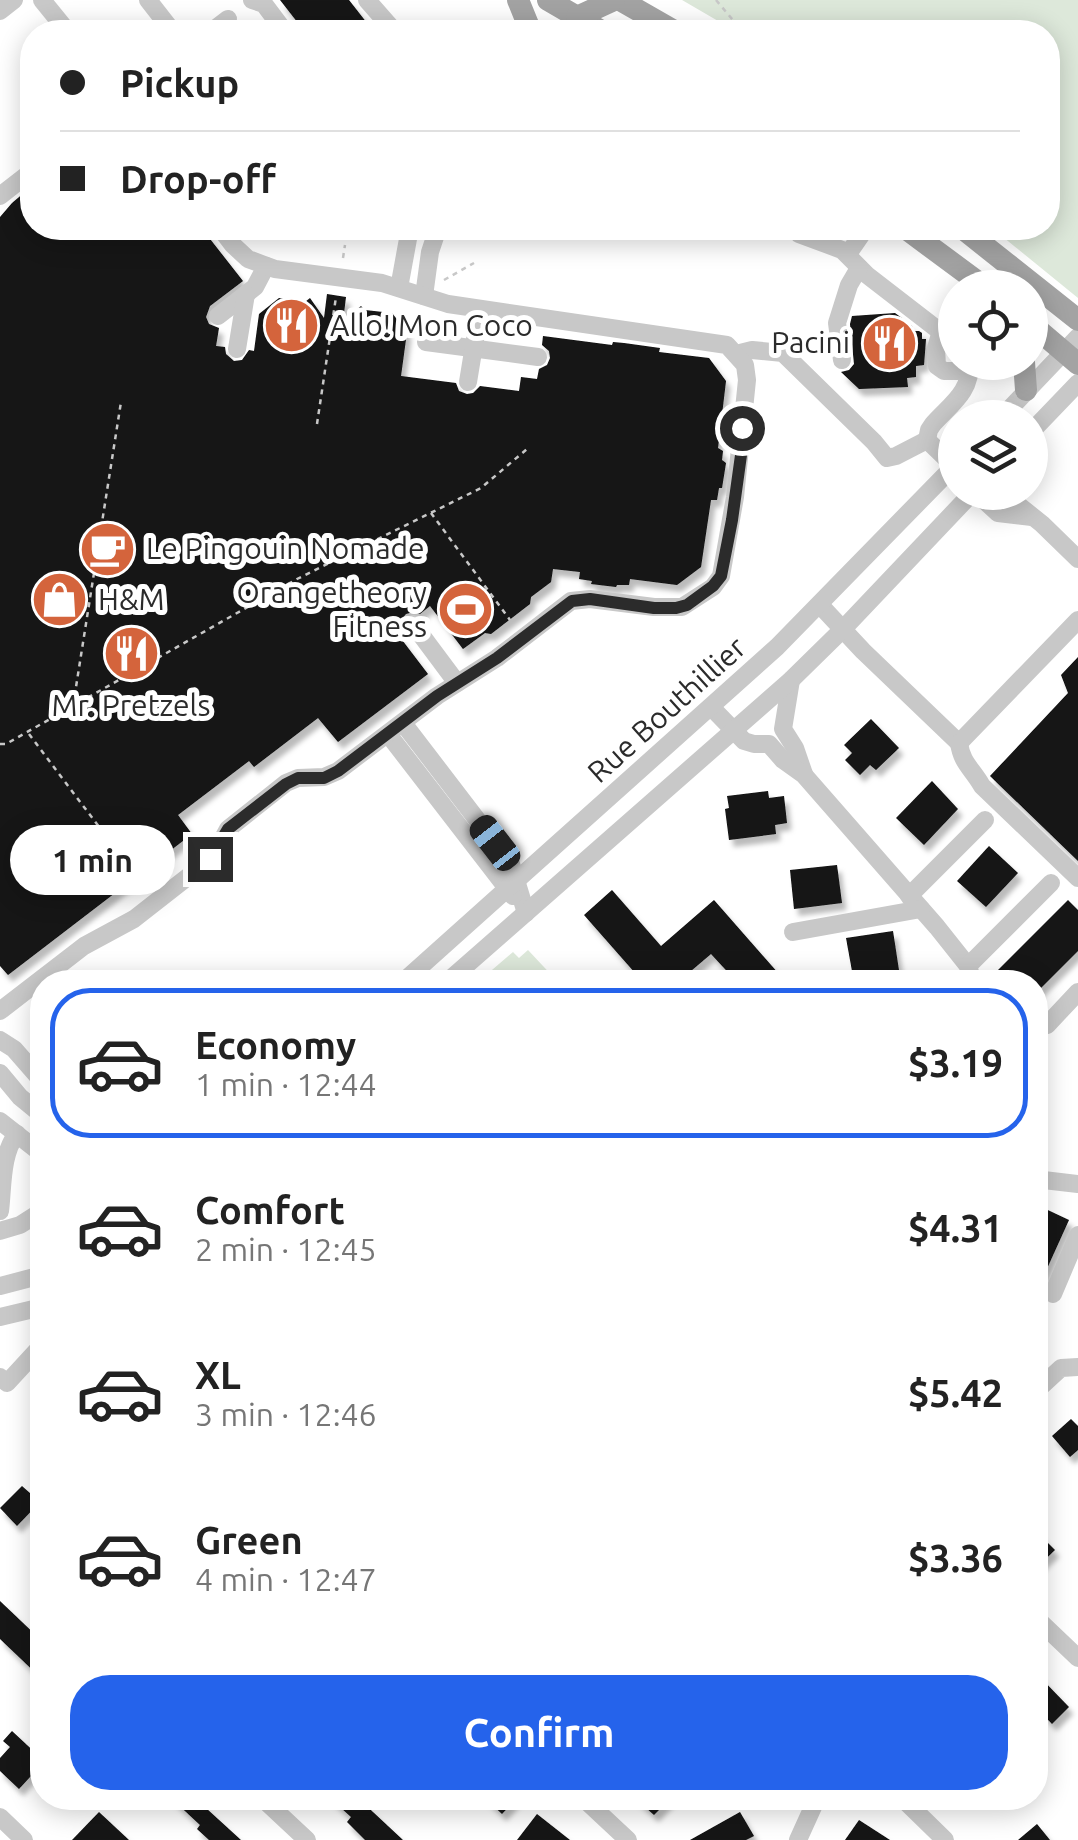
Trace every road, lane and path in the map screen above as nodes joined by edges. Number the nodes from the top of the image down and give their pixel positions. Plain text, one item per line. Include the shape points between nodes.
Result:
1 (14, 0) edge
2 (42, 0) edge
3 (148, 0) edge
4 (367, 0) edge
5 (548, 0) edge
6 (617, 0) edge
7 (716, 0) edge
8 (0, 11) edge
9 (58, 20) edge
10 (164, 20) edge
11 (384, 20) edge
12 (575, 20) edge
13 (596, 20) edge
14 (654, 20) edge
15 (733, 20) edge
16 (20, 180) edge
17 (0, 196) edge
18 (234, 240) edge
19 (408, 240) edge
20 (434, 240) edge
21 (815, 240) edge
22 (861, 240) edge
23 (922, 240) edge
24 (977, 240) edge
25 (345, 245) dead end
26 (853, 261) junction
27 (474, 264) dead end
28 (266, 266) junction
29 (342, 269) dead end
30 (962, 270) edge
31 (443, 280) dead end
32 (399, 288) junction
33 (246, 294) junction
34 (337, 296) dead end
35 (424, 296) junction
36 (480, 309) junction
37 (218, 316) dead end
38 (1078, 320) edge
39 (938, 329) edge
40 (1048, 335) edge
41 (426, 342) dead end
42 (473, 348) junction
43 (237, 349) dead end
44 (1073, 351) edge
45 (736, 354) junction
46 (538, 357) dead end
47 (842, 360) dead end
48 (967, 380) edge
49 (1025, 380) edge
50 (468, 382) dead end
51 (1078, 383) edge
52 (1026, 390) junction
53 (1017, 400) edge
54 (121, 402) dead end
55 (1048, 414) edge
56 (317, 424) dead end
57 (927, 440) junction
58 (527, 449) dead end
59 (938, 450) edge
60 (938, 484) edge
61 (957, 510) edge
62 (995, 510) edge
63 (1024, 510) edge
64 (431, 513) junction
65 (1033, 517) junction
66 (1078, 559) edge
67 (820, 605) junction
68 (510, 620) dead end
69 (1078, 620) edge
70 (413, 624) dead end
71 (843, 629) junction
72 (791, 680) junction
73 (457, 683) junction
74 (72, 706) junction
75 (711, 707) junction
76 (396, 728) junction
77 (783, 729) junction
78 (734, 731) junction
79 (27, 732) junction
80 (960, 743) junction
81 (0, 744) edge
82 (765, 744) junction
83 (990, 772) dead end
84 (804, 775) junction
85 (985, 820) dead end
86 (136, 876) dead end
87 (1078, 878) edge
88 (1050, 883) dead end
89 (512, 885) junction
90 (915, 902) junction
91 (526, 912) junction
92 (793, 932) dead end
93 (53, 970) edge
94 (416, 970) edge
95 (460, 970) edge
96 (967, 970) edge
97 (974, 970) edge
98 (30, 988) edge
99 (1078, 992) edge
100 (0, 1011) edge
101 (1048, 1023) edge
102 (0, 1040) edge
103 (30, 1067) edge
104 (0, 1073) edge
105 (30, 1105) edge
106 (0, 1121) edge
107 (17, 1134) junction
108 (30, 1144) edge
109 (1048, 1181) edge
110 (1078, 1184) edge
111 (0, 1211) edge
112 (30, 1219) edge
113 (0, 1230) edge
114 (1078, 1235) edge
115 (30, 1277) edge
116 (0, 1286) edge
117 (1053, 1294) dead end
118 (30, 1310) edge
119 (0, 1317) edge
120 (30, 1358) edge
121 (1078, 1367) edge
122 (0, 1377) edge
123 (1048, 1379) edge
124 (1048, 1629) edge
125 (1078, 1658) edge
126 (275, 1810) edge
127 (596, 1810) edge
128 (812, 1810) edge
129 (914, 1810) edge
130 (0, 1817) edge
131 (24, 1840) edge
132 (306, 1840) edge
133 (628, 1840) edge
134 (798, 1840) edge
135 (944, 1840) edge

1 - 8 street
2 - 9 street
3 - 10 street
4 - 11 street
5 - 12 main road
6 - 13 main road
6 - 14 main road
7 - 15 path
16 - 17 street
18 - 28 street via 240,253
19 - 32 street
20 - 35 street
21 - 26 street
22 - 26 street
23 - 30 main road
24 - 38 main road
25 - 29 path
26 - 39 street
26 - 47 street via 837,322
27 - 31 path
28 - 32 street
28 - 33 street
32 - 35 street
33 - 37 street
33 - 43 street
34 - 56 path
35 - 36 street
36 - 42 street
36 - 45 street via 712,341
40 - 44 main road
41 - 42 street
42 - 46 street
42 - 50 street
44 - 52 street
45 - 57 street via 783,353 887,458
45 - 73 street via 747,380 742,448 718,582 682,607 572,601
48 - 57 street
49 - 52 main road
51 - 55 street
52 - 53 street
54 - 74 path
57 - 59 street
58 - 64 path via 481,488
60 - 67 street, Rue Bouthillier
61 - 71 street, Rue Bouthillier
62 - 65 street
63 - 65 street
64 - 68 path
64 - 74 path via 297,579
65 - 66 street
67 - 71 street
67 - 75 street, Rue Bouthillier
69 - 80 street
70 - 73 street
71 - 72 street, Rue Bouthillier
71 - 80 street
72 - 77 street
72 - 78 street, Rue Bouthillier
73 - 76 street
74 - 79 path
75 - 78 street
75 - 89 street, Rue Bouthillier
76 - 89 street via 511,864
76 - 93 street via 331,775 286,784 228,829 203,865
77 - 82 street
77 - 84 street
78 - 82 street via 750,744
78 - 91 street, Rue Bouthillier
79 - 81 path
79 - 86 path
80 - 83 street
80 - 87 street via 962,759 982,786
82 - 84 street
84 - 90 street
85 - 90 street
88 - 97 street
89 - 91 street
89 - 94 street, Rue Bouthillier
90 - 92 street
90 - 96 street
91 - 95 street, Rue Bouthillier
98 - 100 street
99 - 101 street
102 - 103 street
104 - 105 street
106 - 107 street
107 - 108 street
107 - 111 street via 8,1151
109 - 110 street
112 - 113 street
114 - 117 street
115 - 116 street
118 - 119 street
120 - 122 street via 7,1383
121 - 123 street via 1067,1366
124 - 125 street
126 - 132 street
127 - 133 street
128 - 134 street
129 - 135 street
130 - 131 street

